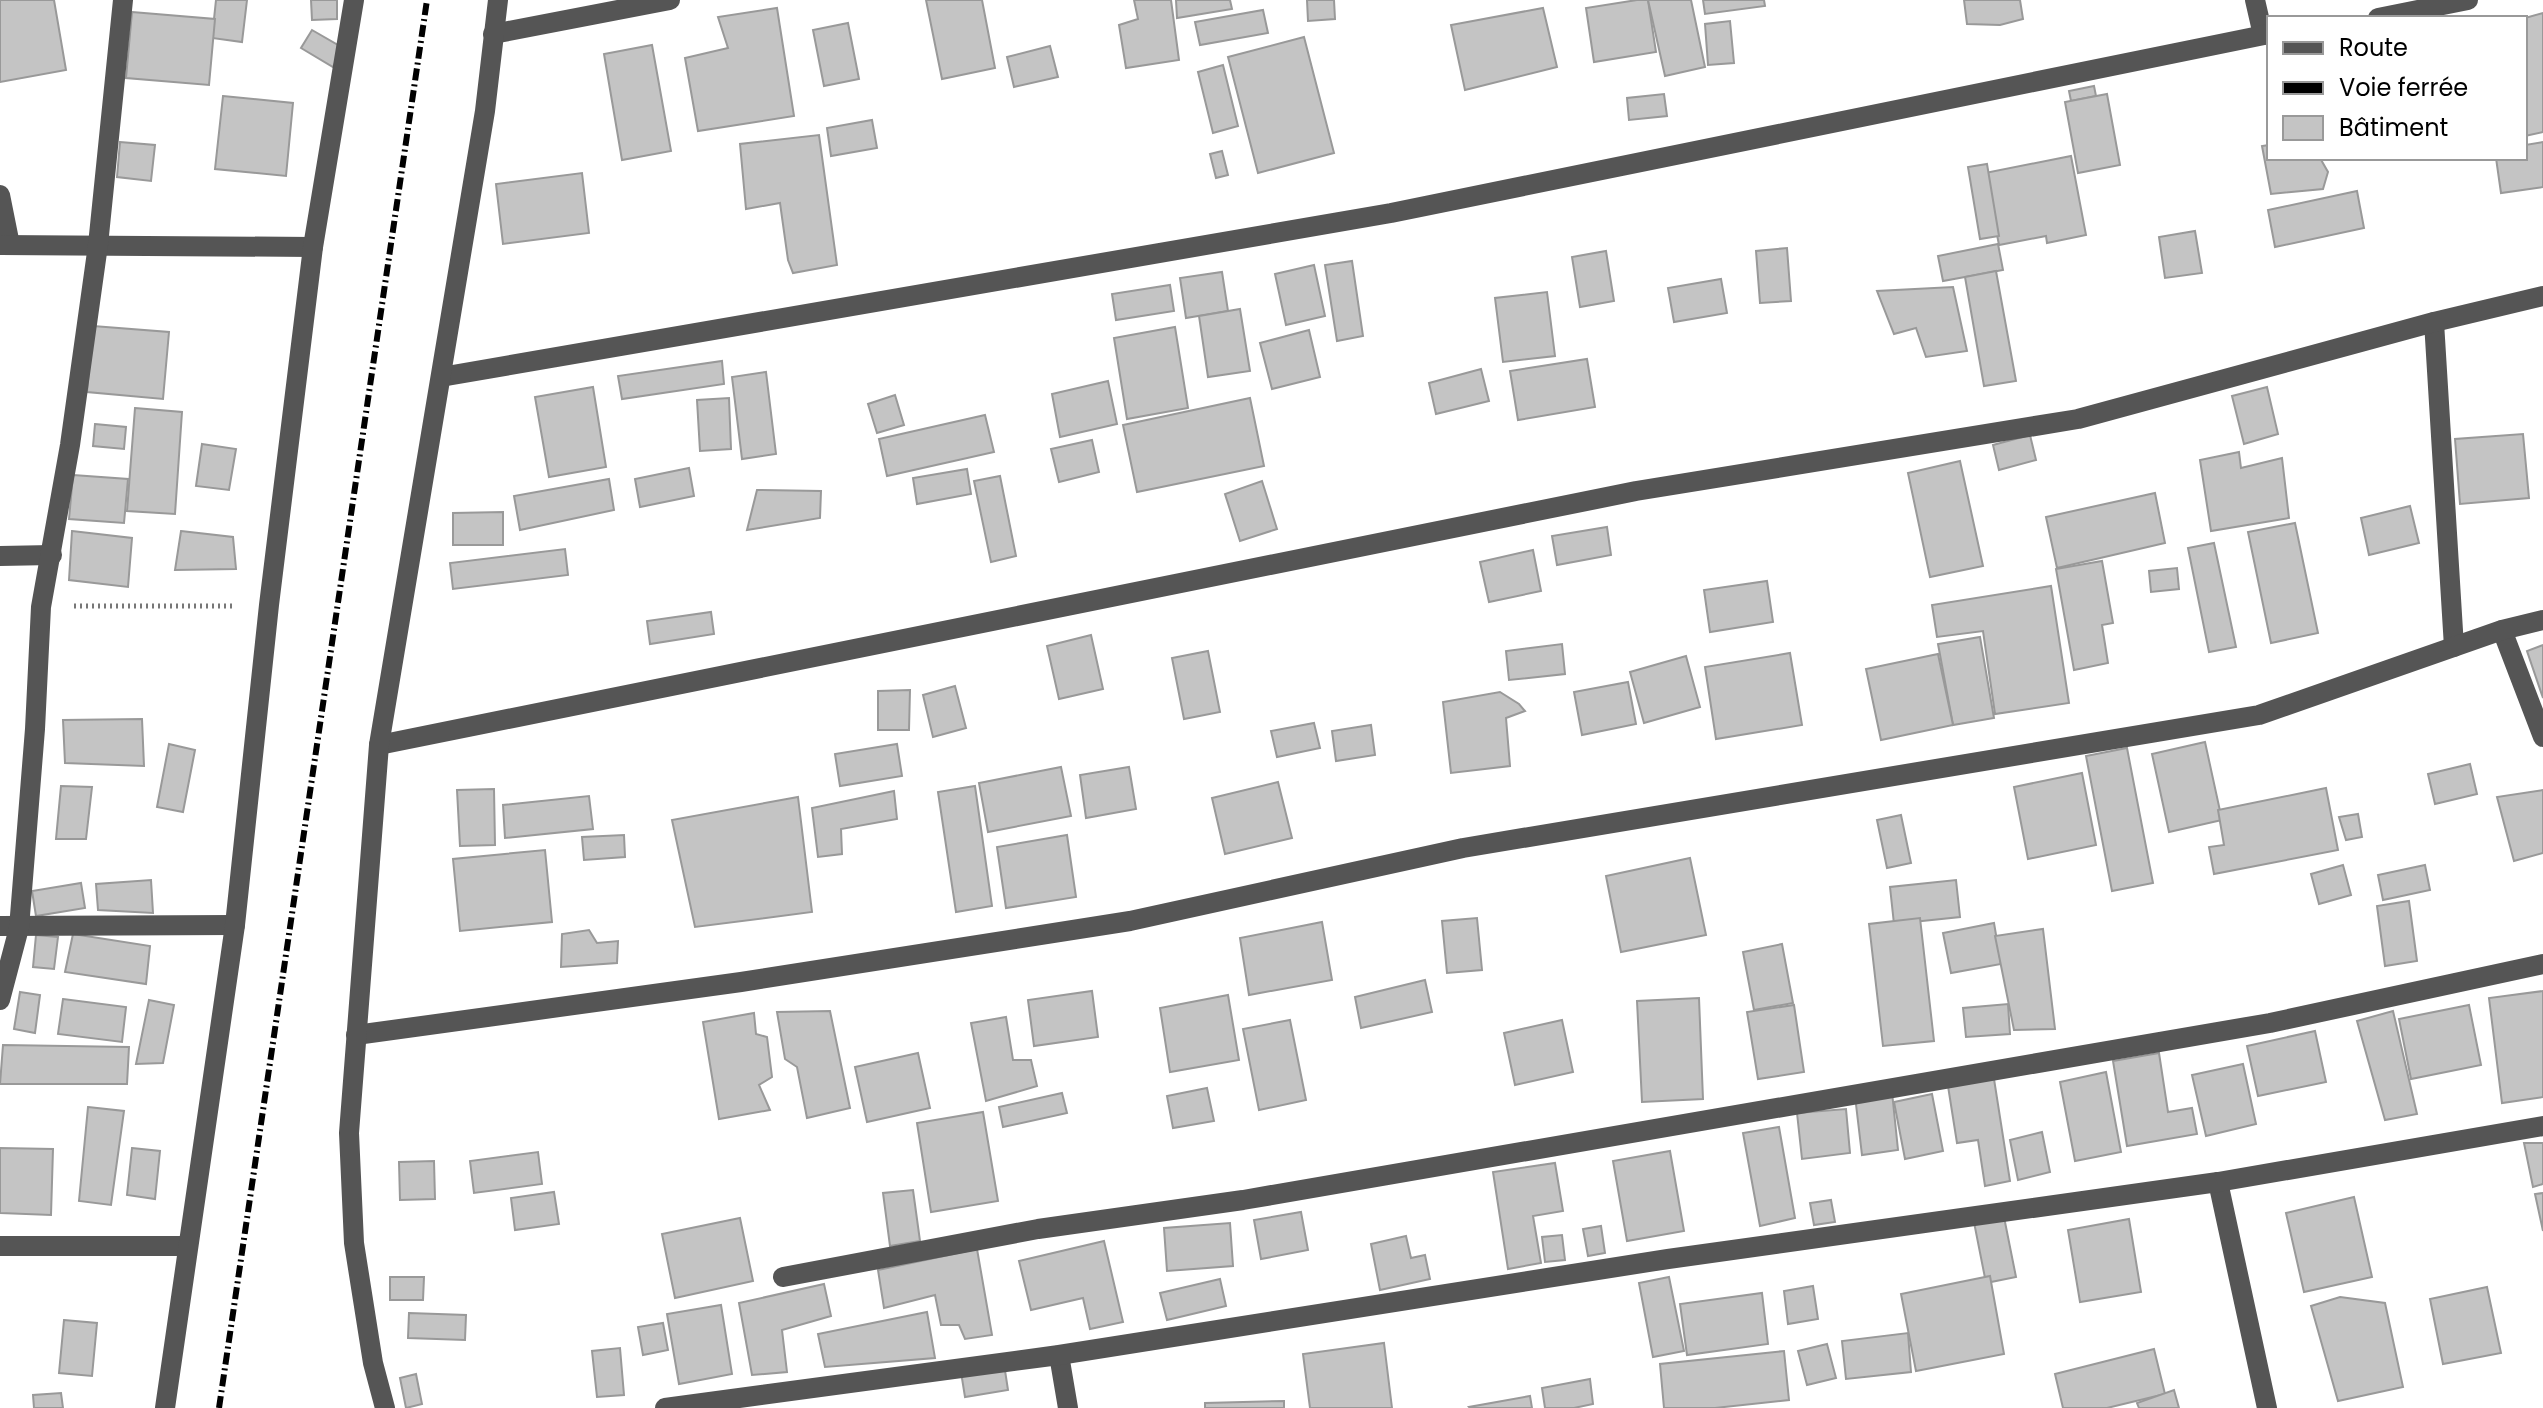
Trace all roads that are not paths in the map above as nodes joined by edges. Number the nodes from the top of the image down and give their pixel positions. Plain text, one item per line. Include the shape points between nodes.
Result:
1 (123, 0) edge
2 (354, 0) edge
3 (498, 0) edge
4 (670, 0) edge
5 (2255, 0) edge
6 (2468, 0) edge
7 (2388, 16) edge
8 (493, 34) junction
9 (2266, 35) edge
10 (0, 195) edge
11 (5, 245) edge
12 (98, 245) junction
13 (313, 247) junction
14 (2543, 296) edge
15 (2434, 322) junction
16 (441, 377) junction
17 (52, 555) junction
18 (0, 556) edge
19 (2543, 620) edge
20 (2502, 630) junction
21 (2454, 647) junction
22 (2543, 737) edge
23 (379, 745) junction
24 (235, 925) junction
25 (10, 927) edge
26 (2543, 964) edge
27 (0, 1000) edge
28 (356, 1035) junction
29 (2543, 1126) edge
30 (2218, 1182) junction
31 (0, 1246) edge
32 (188, 1246) junction
33 (783, 1277) dead end
34 (1059, 1355) junction
35 (165, 1408) edge
36 (385, 1408) edge
37 (665, 1408) edge
38 (1068, 1408) edge
39 (2267, 1408) edge

1 - 12 street
2 - 13 street
3 - 8 street
4 - 8 street
5 - 9 street
6 - 7 street
8 - 16 street
9 - 16 street via 1391,213
10 - 11 street
11 - 12 street
12 - 13 street
12 - 17 street
13 - 24 street
14 - 15 street
15 - 21 street
15 - 23 street via 2078,419 1636,491
16 - 23 street
17 - 18 street
17 - 25 street via 41,607 35,729
19 - 20 street
20 - 21 street
20 - 22 street
21 - 28 street via 2259,715 1463,848 1130,921
23 - 28 street
24 - 25 street
24 - 32 street
25 - 27 street
26 - 33 street via 2254,1026 1259,1197 1038,1229
28 - 36 street via 349,1133 354,1243
29 - 30 street
30 - 34 street via 1668,1259
30 - 39 street
31 - 32 street
32 - 35 street
34 - 37 street
34 - 38 street

